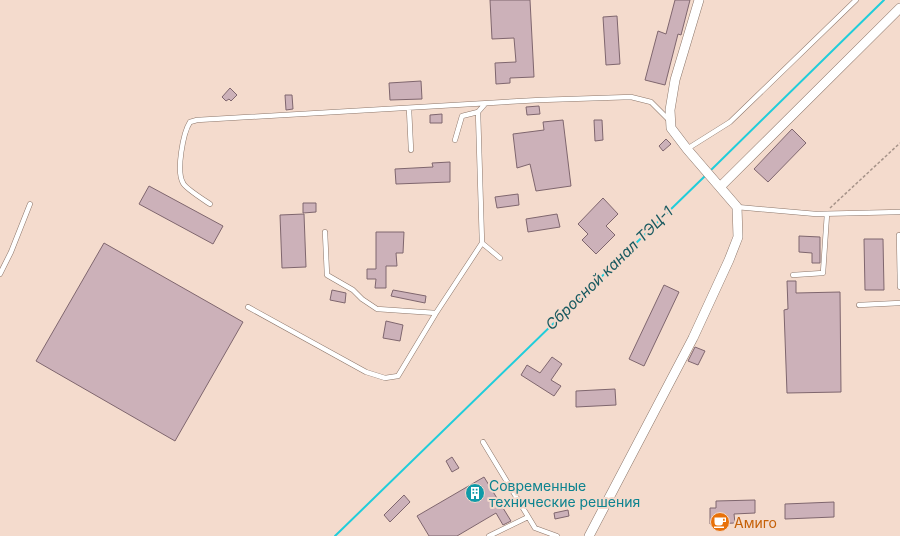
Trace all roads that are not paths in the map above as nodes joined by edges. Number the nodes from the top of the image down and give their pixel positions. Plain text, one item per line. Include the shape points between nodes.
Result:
1 (699, 0) edge
2 (856, 0) edge
3 (900, 8) edge
4 (485, 104) junction
5 (409, 109) junction
6 (478, 112) junction
7 (670, 121) junction
8 (455, 140) dead end
9 (687, 149) junction
10 (411, 150) dead end
11 (717, 184) junction
12 (30, 204) dead end
13 (210, 204) dead end
14 (737, 207) junction
15 (900, 212) edge
16 (825, 214) junction
17 (325, 232) dead end
18 (899, 235) dead end
19 (482, 243) junction
20 (500, 258) dead end
21 (0, 274) edge
22 (793, 275) dead end
23 (900, 287) edge
24 (900, 303) edge
25 (859, 305) dead end
26 (248, 307) dead end
27 (436, 313) junction
28 (483, 442) dead end
29 (528, 517) junction
30 (489, 536) edge
31 (557, 536) edge
32 (589, 536) edge

1 - 7 street via 676,80
2 - 9 lane via 730,122
3 - 11 street
4 - 5 lane
4 - 6 lane
4 - 7 lane via 631,97 651,102
5 - 10 lane
5 - 13 lane via 190,122 182,146 180,172 183,184
6 - 8 lane via 462,116
6 - 19 lane
7 - 9 street via 671,128
9 - 11 street
11 - 14 street
12 - 21 lane
14 - 16 lane
14 - 32 street via 738,237 729,260 692,338
15 - 16 lane
16 - 22 lane via 823,273
17 - 27 lane via 327,275 353,290 377,309
18 - 23 lane
19 - 20 lane
19 - 27 lane
24 - 25 lane
26 - 27 lane via 366,372 385,378 398,376
28 - 29 lane
29 - 30 lane
29 - 31 lane via 535,528

